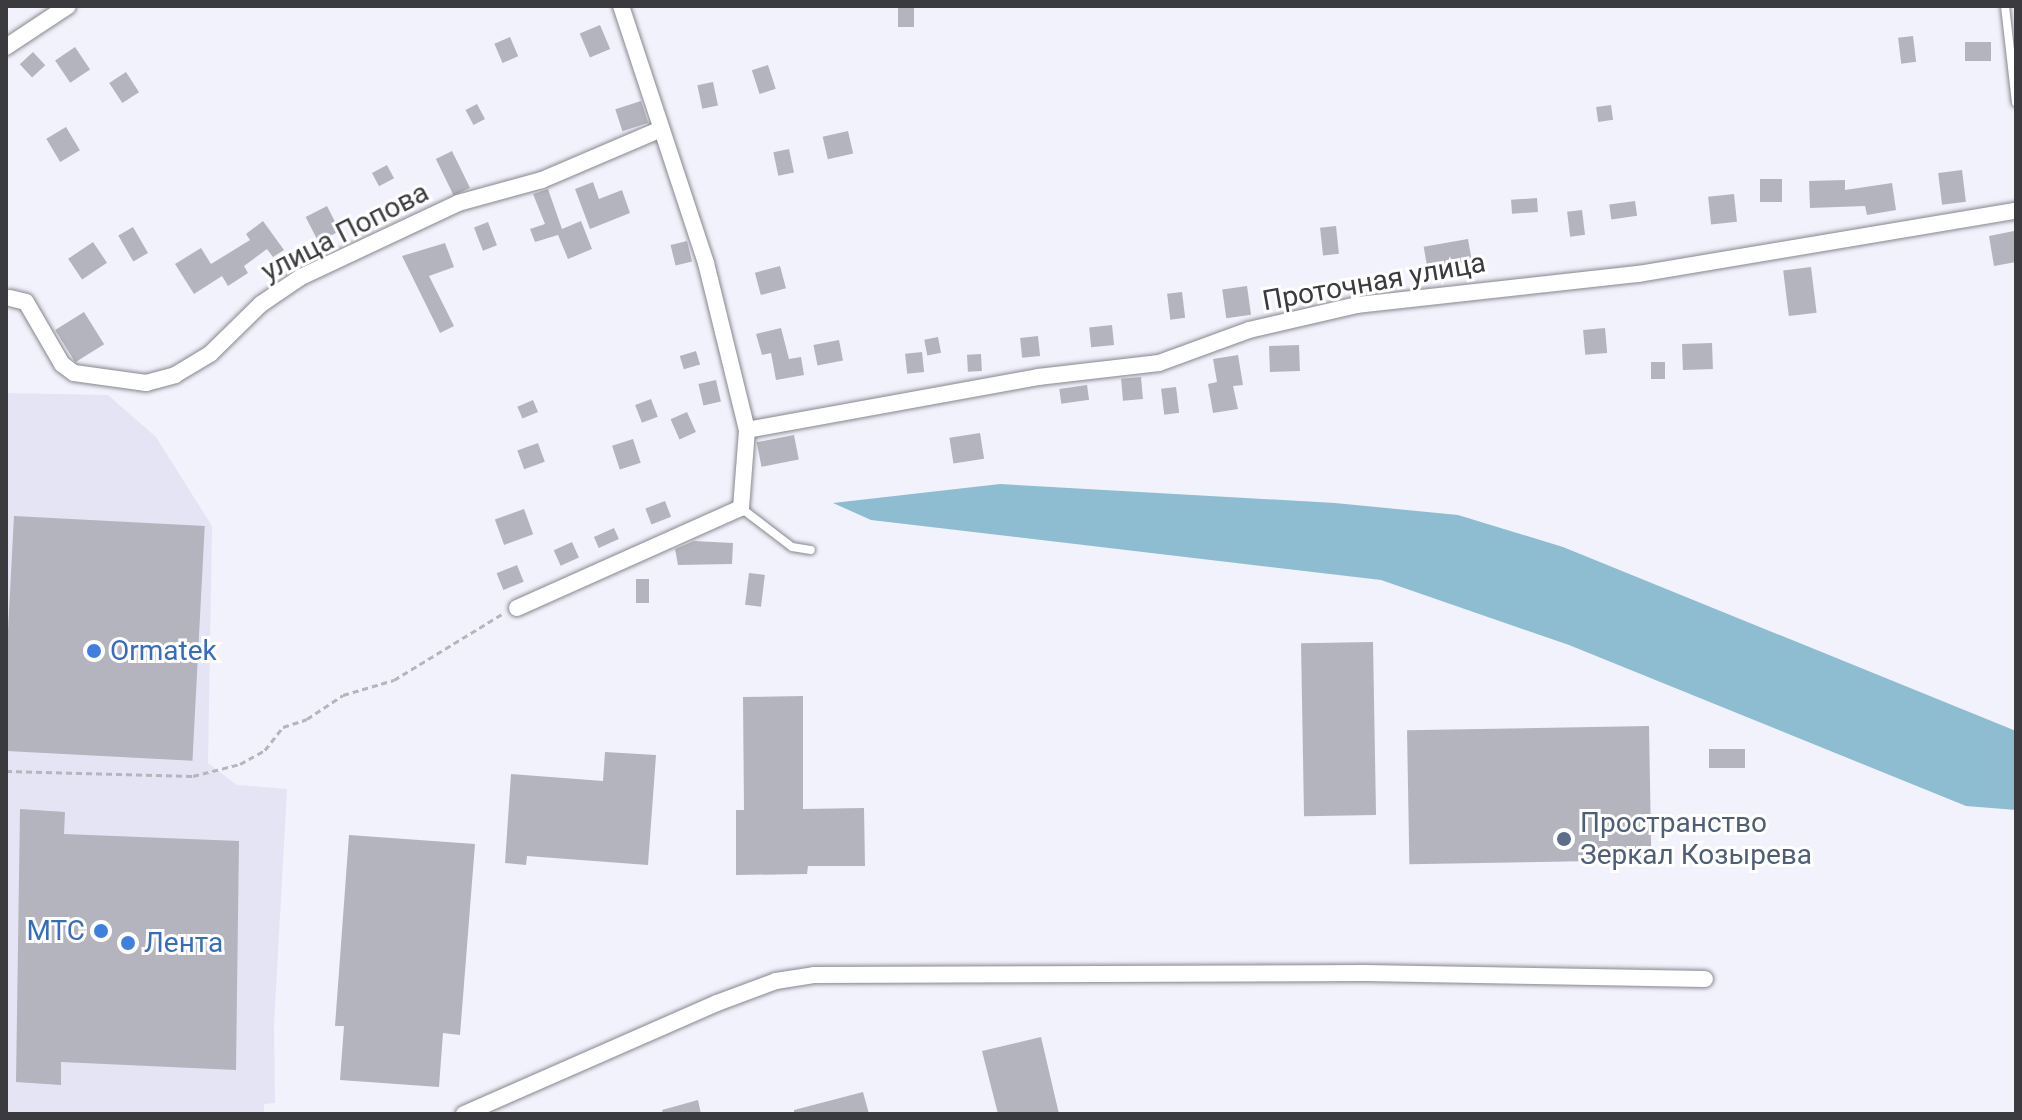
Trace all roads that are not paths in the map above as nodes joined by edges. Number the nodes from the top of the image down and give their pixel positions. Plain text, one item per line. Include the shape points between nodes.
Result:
1 (68, 6) edge
2 (621, 6) edge
3 (2005, 6) edge
4 (6, 47) edge
5 (2016, 102) edge
6 (661, 129) junction
7 (2016, 211) edge
8 (10, 298) dead end
9 (747, 430) junction
10 (741, 508) junction
11 (811, 550) dead end
12 (517, 608) road end
13 (1705, 979) dead end
14 (464, 1114) edge

1 - 4 street
2 - 6 street
3 - 5 lane
6 - 8 street, улица Попова via 542,180 458,203 301,277 261,304 210,354 175,375 146,383 74,373 62,364 26,302
6 - 9 street via 706,263
7 - 9 street, Проточная улица via 1638,274 1357,305 1249,330 1159,363 1023,379
9 - 10 street
10 - 11 lane via 792,547
10 - 12 street
13 - 14 street via 1364,973 814,975 776,981 717,1003

